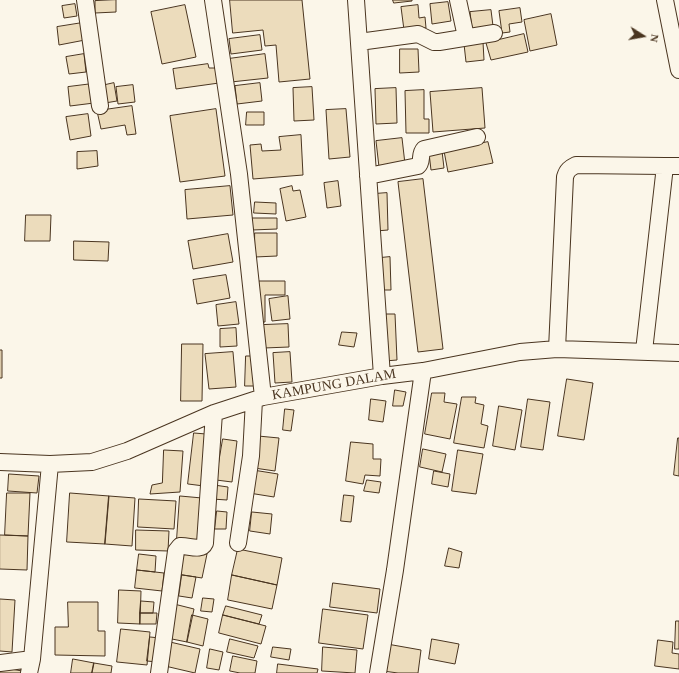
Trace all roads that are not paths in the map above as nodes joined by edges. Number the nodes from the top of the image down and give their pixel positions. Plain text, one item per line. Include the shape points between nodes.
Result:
1 (84, 0) edge
2 (213, 0) edge
3 (356, 0) edge
4 (458, 0) edge
5 (665, 0) edge
6 (494, 33) dead end
7 (466, 38) junction
8 (358, 42) junction
9 (679, 70) edge
10 (100, 106) dead end
11 (477, 137) dead end
12 (672, 166) edge
13 (368, 176) junction
14 (557, 349) junction
15 (644, 351) junction
16 (679, 353) edge
17 (423, 371) junction
18 (382, 376) junction
19 (259, 399) junction
20 (214, 413) junction
21 (0, 462) edge
22 (50, 464) junction
23 (238, 543) dead end
24 (0, 663) edge
25 (30, 666) edge
26 (159, 673) edge
27 (378, 673) edge

1 - 10 street
2 - 19 street via 239,174
3 - 8 street
4 - 7 street
5 - 9 street
6 - 7 street
7 - 8 street via 434,42 417,34
8 - 13 street
11 - 13 street via 424,149 418,166
12 - 14 street via 576,165 566,172
12 - 15 street
13 - 18 street
14 - 15 street, KAMPUNG DALAM
14 - 17 street, KAMPUNG DALAM via 520,352
15 - 16 street, KAMPUNG DALAM
17 - 18 street, KAMPUNG DALAM
17 - 27 street
18 - 19 street, KAMPUNG DALAM
19 - 20 street, KAMPUNG DALAM
19 - 23 street
20 - 22 street, KAMPUNG DALAM via 109,458 92,462
20 - 26 street via 205,543 200,548 180,546 176,551
21 - 22 street, KAMPUNG DALAM
22 - 25 street
24 - 25 street

